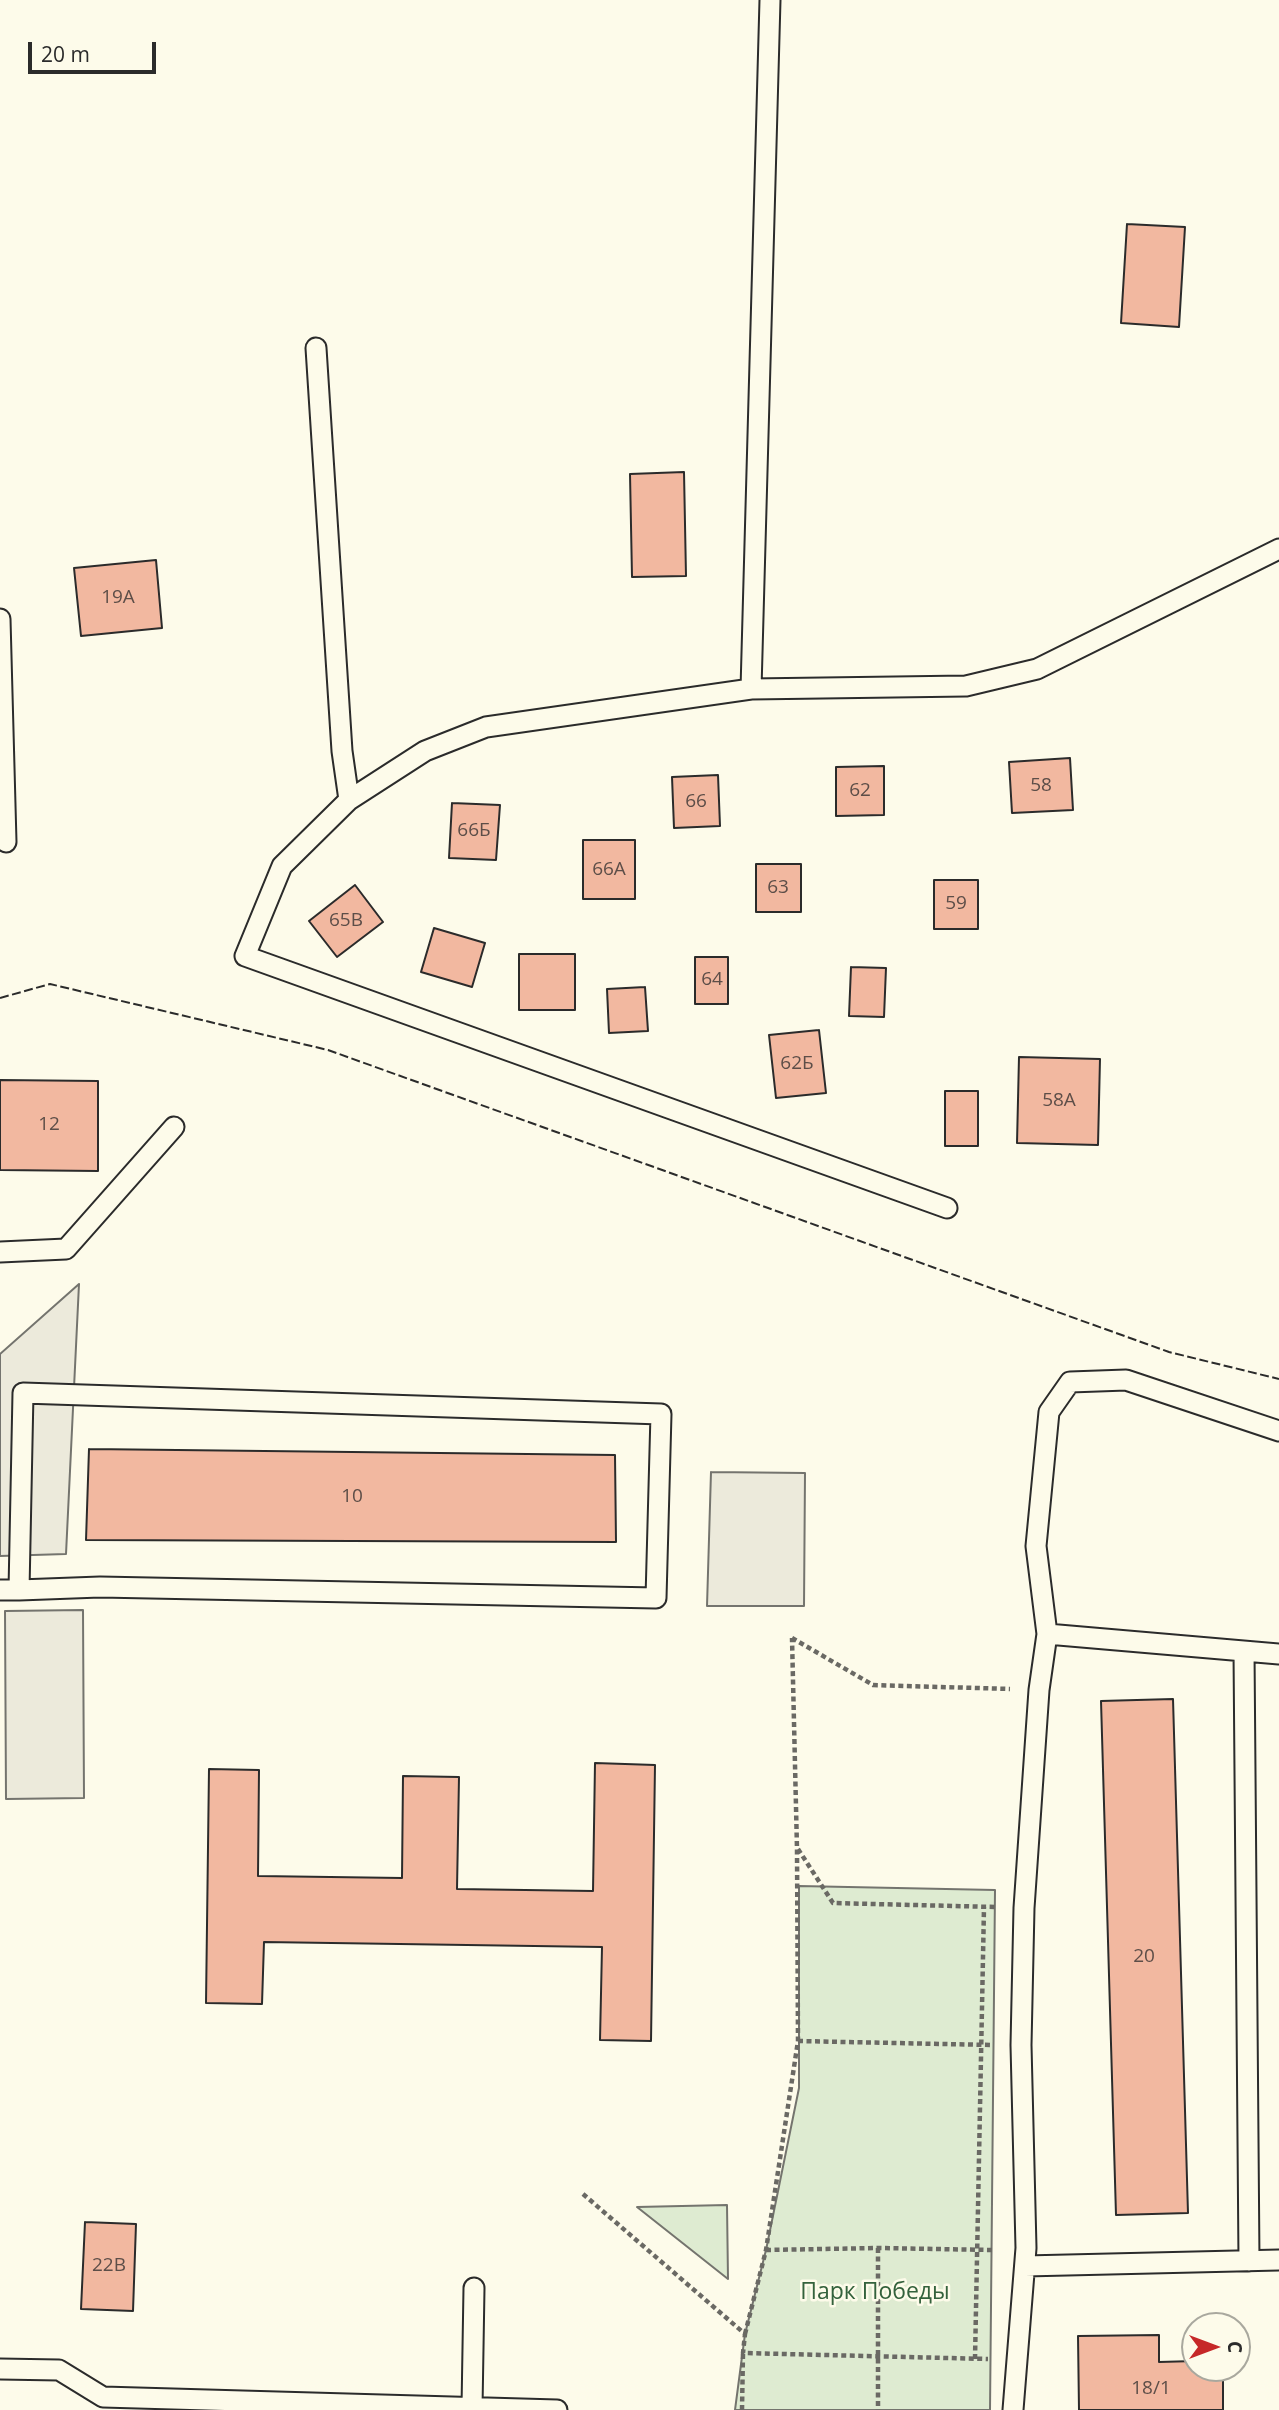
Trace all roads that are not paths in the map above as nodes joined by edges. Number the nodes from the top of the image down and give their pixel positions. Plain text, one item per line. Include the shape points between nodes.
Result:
1 (770, 0) edge
2 (316, 348) dead end
3 (1279, 548) edge
4 (0, 619) edge
5 (751, 689) junction
6 (349, 800) junction
7 (6, 842) dead end
8 (174, 1127) dead end
9 (947, 1208) dead end
10 (0, 1252) edge
11 (1279, 1431) edge
12 (10, 1590) edge
13 (1047, 1634) junction
14 (1244, 1651) junction
15 (1279, 1654) edge
16 (1026, 2257) junction
17 (1279, 2260) edge
18 (1248, 2261) junction
19 (474, 2288) dead end
20 (0, 2369) edge
21 (472, 2407) junction
22 (557, 2410) edge
23 (1013, 2410) edge

1 - 5 lane
2 - 6 lane via 341,751
3 - 5 lane via 1037,668 966,686
4 - 7 lane
5 - 6 lane via 486,727 425,751
6 - 9 lane via 282,866 245,956
8 - 10 lane via 66,1249
11 - 13 lane via 1126,1380 1070,1382 1049,1412 1036,1546
12 - 12 lane via 23,1393 661,1414 656,1598 100,1587
13 - 14 lane
13 - 16 lane via 1024,1908 1021,2045
14 - 15 lane
14 - 18 lane
16 - 18 lane
16 - 23 lane
17 - 18 lane
19 - 21 lane
20 - 21 lane via 59,2370 103,2397
21 - 22 lane

